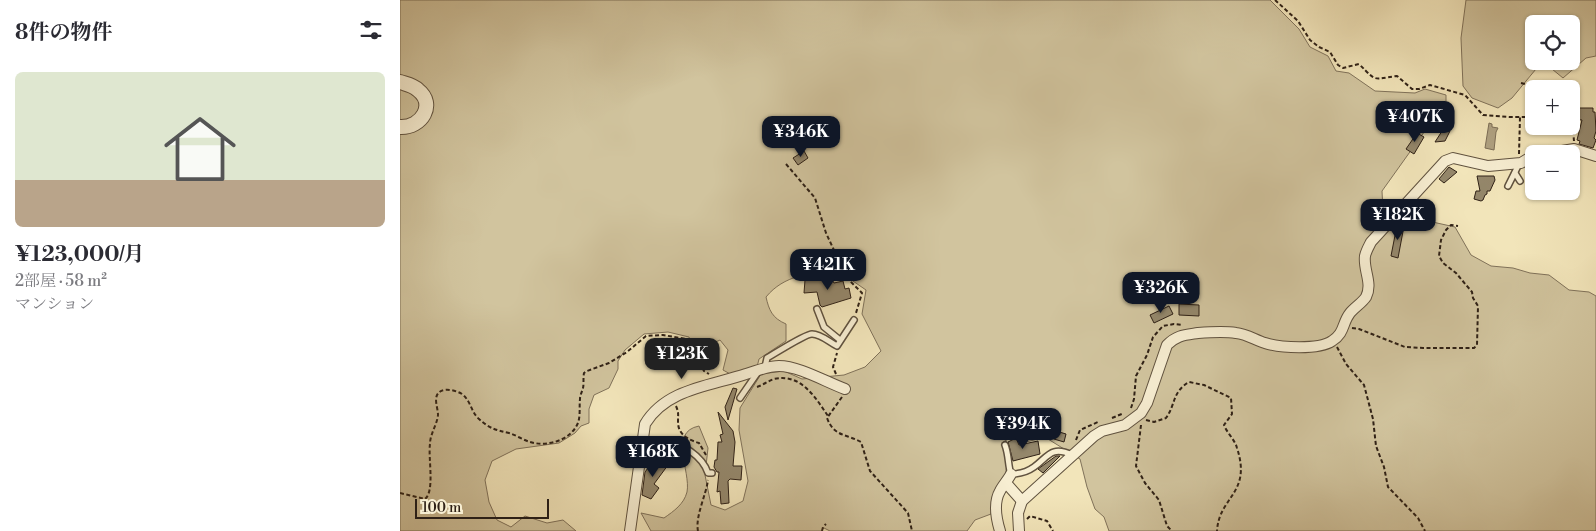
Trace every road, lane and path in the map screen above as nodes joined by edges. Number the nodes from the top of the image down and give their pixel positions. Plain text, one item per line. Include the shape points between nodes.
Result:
1 (1275, 0) edge
2 (400, 82) edge
3 (1521, 83) dead end
4 (1525, 84) edge
5 (1520, 117) junction
6 (1525, 117) edge
7 (400, 127) edge
8 (1580, 151) edge
9 (1596, 156) edge
10 (1525, 160) edge
11 (1520, 163) junction
12 (786, 164) dead end
13 (1514, 173) junction
14 (1520, 181) dead end
15 (1508, 186) dead end
16 (1458, 226) dead end
17 (817, 309) dead end
18 (854, 320) joint
19 (1344, 328) junction
20 (1202, 333) junction
21 (1333, 341) junction
22 (838, 343) junction
23 (762, 368) junction
24 (710, 374) dead end
25 (845, 389) junction
26 (745, 391) junction
27 (740, 398) dead end
28 (670, 400) junction
29 (828, 416) junction
30 (1138, 416) junction
31 (1110, 419) dead end
32 (1102, 421) dead end
33 (1005, 445) dead end
34 (1074, 453) junction
35 (640, 460) junction
36 (710, 473) junction
37 (1009, 479) junction
38 (400, 493) edge
39 (1022, 501) junction
40 (826, 524) dead end
41 (1022, 528) edge
42 (630, 531) edge
43 (698, 531) edge
44 (822, 531) edge
45 (912, 531) edge
46 (1000, 531) edge
47 (1053, 531) edge
48 (1172, 531) edge
49 (1217, 531) edge
50 (1425, 531) edge

1 - 5 path via 1298,21 1310,40 1330,52 1344,68 1358,64 1378,80 1397,76 1412,89 1430,85 1465,95 1483,115
2 - 7 street via 420,90 426,103 421,120 409,127
3 - 4 path
5 - 6 path
5 - 11 path
8 - 9 street
10 - 11 street
11 - 13 lane
11 - 19 street via 1488,166 1453,158 1444,161 1371,242 1365,255 1368,292 1347,318
12 - 18 path via 815,198 826,233 847,278 862,293
13 - 14 lane
13 - 15 lane
16 - 19 path via 1451,225 1446,230 1439,256 1472,292 1478,306 1474,348 1406,347 1359,329
17 - 22 lane via 824,327
18 - 22 lane
19 - 21 street
20 - 21 street via 1236,333 1280,346 1316,346
20 - 30 street via 1183,334 1167,345 1147,403
20 - 31 path via 1198,329 1174,324 1158,331 1136,376 1132,406
21 - 50 path via 1346,364 1364,384 1388,487 1418,518
22 - 23 lane via 813,333 805,335 767,358
22 - 25 path via 833,367 835,374 845,383
23 - 25 street via 780,366 798,370
23 - 26 lane
23 - 28 street via 681,393
24 - 38 path via 704,371 686,339 646,336 609,363 584,373 577,425 572,433 551,442 530,442 493,430 478,418 461,394 444,390 436,396 438,420 430,443 429,496 425,499
25 - 29 path
26 - 27 lane
26 - 29 path via 776,378 793,379 810,391
28 - 35 street via 652,413 645,424
28 - 36 path via 679,413 681,432 689,440 699,443 707,457
29 - 45 path via 829,423 840,435 861,442 870,471 908,513
30 - 34 street via 1125,425 1102,431
30 - 48 path via 1142,428 1136,466 1159,500 1167,526
30 - 49 path via 1147,422 1166,418 1181,387 1189,382 1204,385 1231,398 1232,414 1224,424 1237,447 1241,477 1235,493 1217,520
32 - 34 path via 1080,430
33 - 37 lane via 1010,461
34 - 37 lane via 1054,452 1034,467
34 - 39 street
35 - 36 lane via 665,445 677,445 694,454
35 - 42 street
36 - 43 path
37 - 39 street
37 - 46 street via 1001,488 996,504
39 - 41 street via 1018,513
40 - 44 path
41 - 47 path via 1030,516 1047,521

